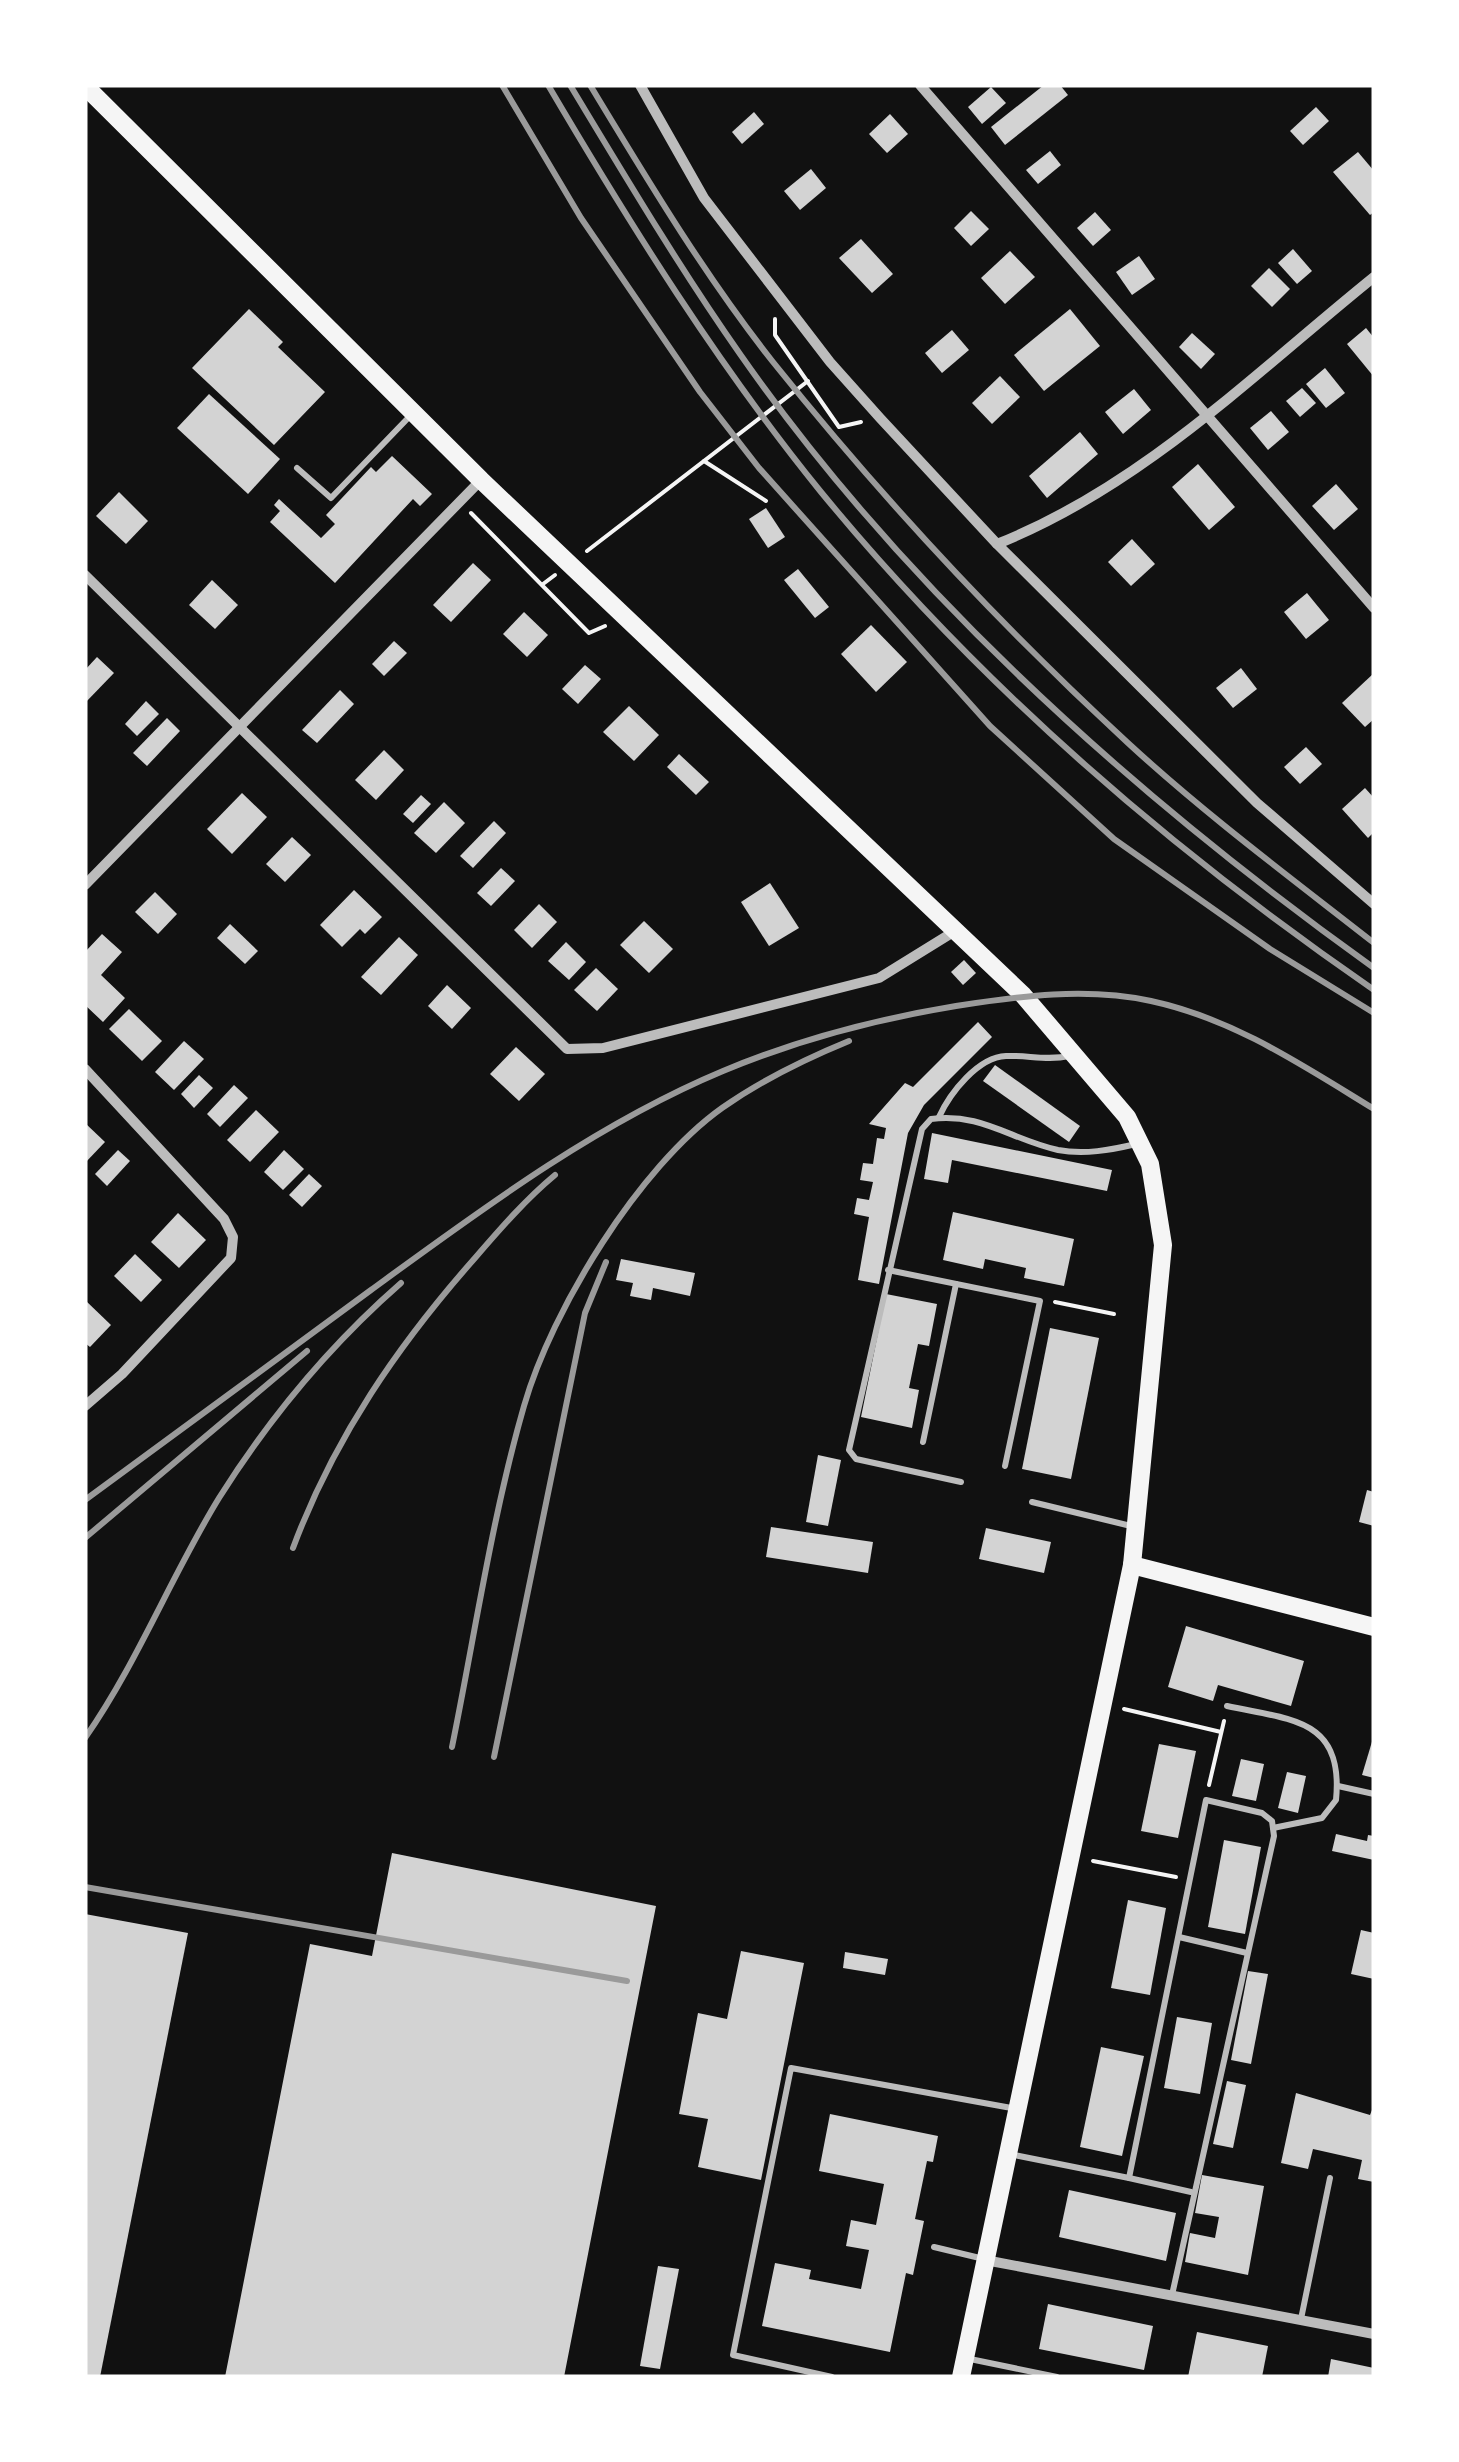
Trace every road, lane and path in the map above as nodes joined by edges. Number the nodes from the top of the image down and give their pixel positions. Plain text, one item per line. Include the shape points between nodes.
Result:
1 (640, 85) edge
2 (920, 85) edge
3 (85, 86) edge
4 (1374, 277) edge
5 (776, 334) dead end
6 (808, 381) junction
7 (414, 412) junction
8 (1206, 417) junction
9 (880, 418) junction
10 (704, 462) junction
11 (297, 468) dead end
12 (481, 480) junction
13 (766, 500) dead end
14 (460, 502) junction
15 (997, 544) junction
16 (587, 551) dead end
17 (558, 573) dead end
18 (85, 575) edge
19 (543, 584) junction
20 (1374, 608) edge
21 (589, 633) dead end
22 (240, 727) junction
23 (85, 886) edge
24 (1374, 904) edge
25 (955, 931) junction
26 (1076, 1054) junction
27 (85, 1069) edge
28 (939, 1118) junction
29 (1140, 1143) junction
30 (888, 1270) junction
31 (956, 1284) junction
32 (1040, 1301) junction
33 (1114, 1314) dead end
34 (85, 1406) edge
35 (924, 1442) dead end
36 (1005, 1466) dead end
37 (960, 1482) dead end
38 (1032, 1502) dead end
39 (1136, 1527) junction
40 (1132, 1565) junction
41 (1374, 1628) edge
42 (1227, 1706) joint
43 (1124, 1709) dead end
44 (1221, 1732) junction
45 (1338, 1786) junction
46 (1374, 1794) edge
47 (1206, 1800) junction
48 (1273, 1828) junction
49 (1093, 1862) dead end
50 (1190, 1880) junction
51 (1179, 1937) junction
52 (1247, 1953) junction
53 (1017, 2108) junction
54 (1008, 2154) junction
55 (1129, 2178) junction
56 (1330, 2178) dead end
57 (1191, 2192) junction
58 (934, 2248) dead end
59 (985, 2260) junction
60 (1172, 2296) junction
61 (1301, 2320) junction
62 (1374, 2334) edge
63 (963, 2368) edge
64 (832, 2377) edge
65 (1057, 2377) edge

1 - 9 street via 704,198
2 - 8 street
3 - 7 main road
4 - 8 street
5 - 6 path
6 - 9 path via 838,427
6 - 10 path
7 - 11 lane via 330,498
7 - 12 main road
8 - 15 street via 1050,523
8 - 20 street
9 - 15 street
10 - 13 path
10 - 16 path
12 - 14 street
12 - 25 main road
14 - 19 path
14 - 22 street
15 - 24 street via 1257,803
17 - 19 path
18 - 22 street
19 - 21 path
22 - 23 street
22 - 25 street via 567,1049 604,1048 879,978
25 - 26 main road
26 - 28 lane via 1002,1055 986,1062 956,1089
26 - 29 main road
27 - 34 street via 224,1220 233,1238 231,1258
28 - 29 lane via 980,1120 1077,1152
28 - 30 lane via 931,1119 916,1146
29 - 39 main road via 1160,1205 1163,1245
30 - 31 lane
30 - 37 lane via 849,1450 856,1459
31 - 32 lane
31 - 35 lane
32 - 33 path
32 - 36 lane
38 - 39 lane
39 - 40 main road
40 - 41 main road
40 - 53 main road
42 - 44 path
42 - 45 lane via 1301,1722 1322,1734 1336,1757
43 - 44 path
44 - 47 path
45 - 46 lane
45 - 48 lane via 1322,1818
47 - 48 lane via 1262,1813
47 - 50 lane
48 - 52 lane
49 - 50 path
50 - 51 lane
51 - 52 lane
51 - 55 lane
52 - 57 lane
53 - 54 main road
53 - 64 lane via 791,2068 734,2355
54 - 55 lane
54 - 59 main road
55 - 57 lane
56 - 61 lane
57 - 60 lane
58 - 59 lane
59 - 60 street
59 - 63 main road
60 - 61 street
61 - 62 street
63 - 65 lane

